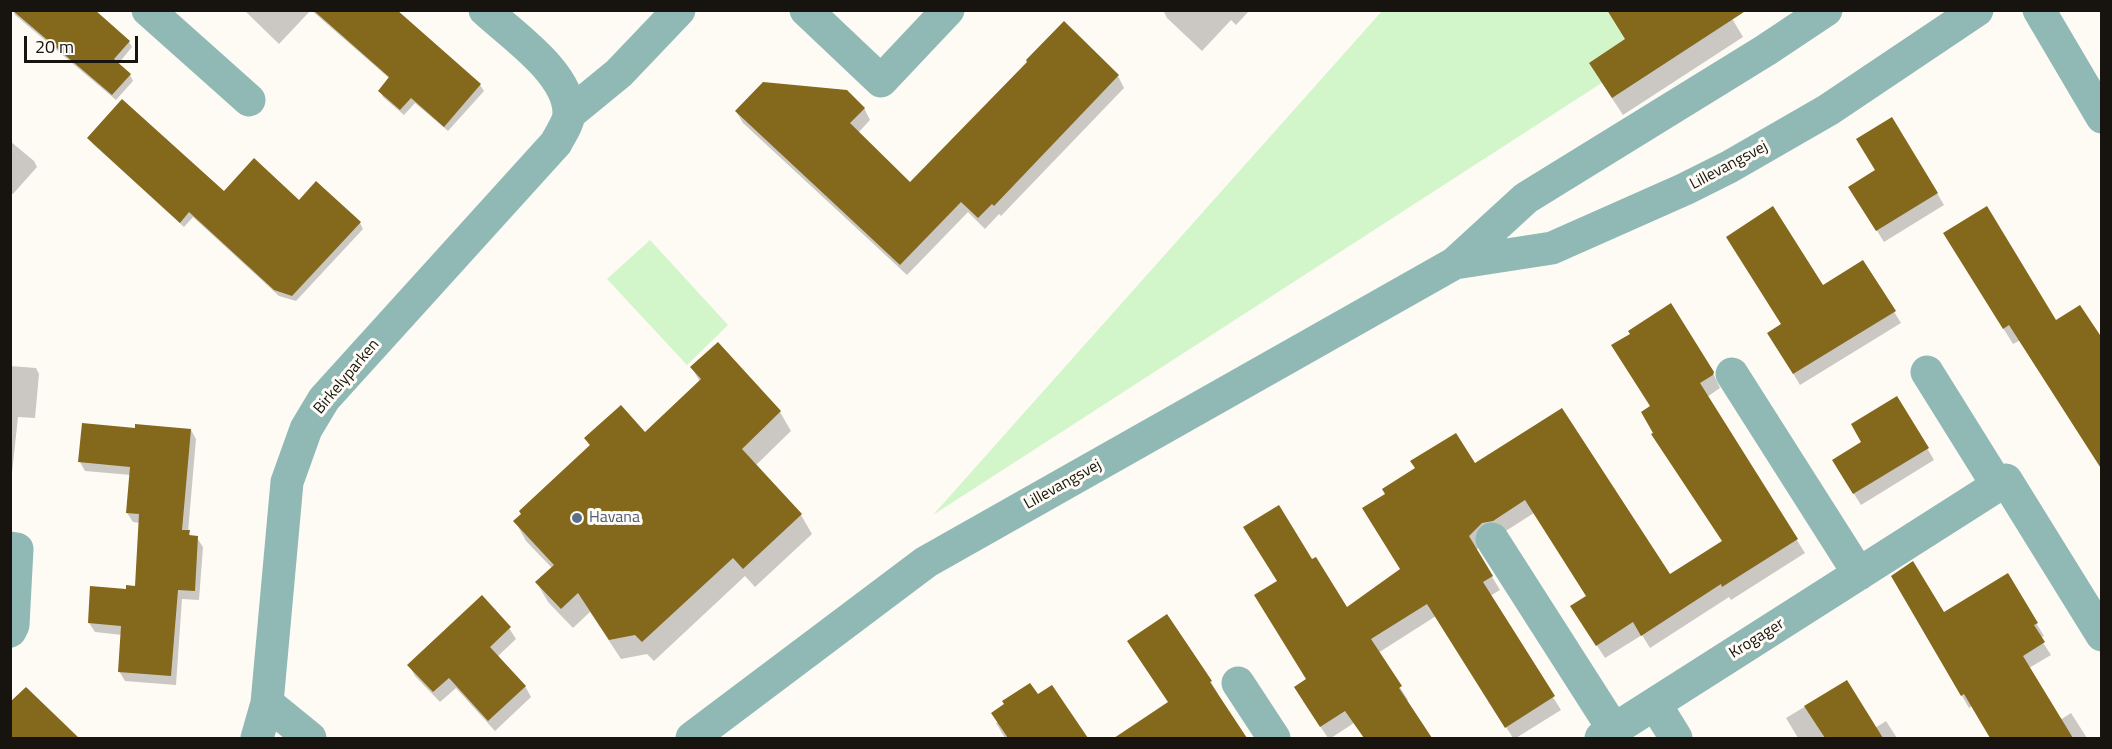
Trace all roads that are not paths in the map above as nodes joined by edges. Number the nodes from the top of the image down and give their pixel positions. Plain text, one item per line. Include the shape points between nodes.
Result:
1 (148, 10) edge
2 (485, 10) edge
3 (679, 10) edge
4 (806, 10) edge
5 (948, 10) edge
6 (1826, 10) edge
7 (1977, 10) edge
8 (2039, 10) edge
9 (249, 100) dead end
10 (569, 114) junction
11 (2102, 117) edge
12 (1455, 263) junction
13 (1927, 372) dead end
14 (1732, 374) dead end
15 (1998, 486) junction
16 (1492, 539) dead end
17 (10, 548) edge
18 (1859, 574) junction
19 (10, 631) edge
20 (2102, 635) edge
21 (1238, 683) dead end
22 (267, 703) junction
23 (1655, 704) junction
24 (1607, 734) edge
25 (257, 738) edge
26 (309, 738) edge
27 (692, 738) edge
28 (1274, 738) edge
29 (1676, 738) edge

1 - 9 street
2 - 10 street via 547,66 563,89
3 - 10 street, Birkelyparken via 619,73
4 - 5 street via 881,81
6 - 12 street, Lillevangsvej via 1526,198
7 - 12 street, Lillevangsvej via 1828,110 1685,189 1552,248
8 - 11 street
10 - 22 street, Birkelyparken via 556,143 324,399 306,429 286,482
12 - 27 street, Lillevangsvej via 926,562
13 - 15 street
14 - 18 street
15 - 18 street, Krogager
15 - 20 street via 2006,480
16 - 24 street, Krogager
17 - 19 street via 16,549 14,625
18 - 23 street, Krogager
21 - 28 street
22 - 25 street, Birkelyparken
22 - 26 street
23 - 24 street, Krogager
23 - 29 street

